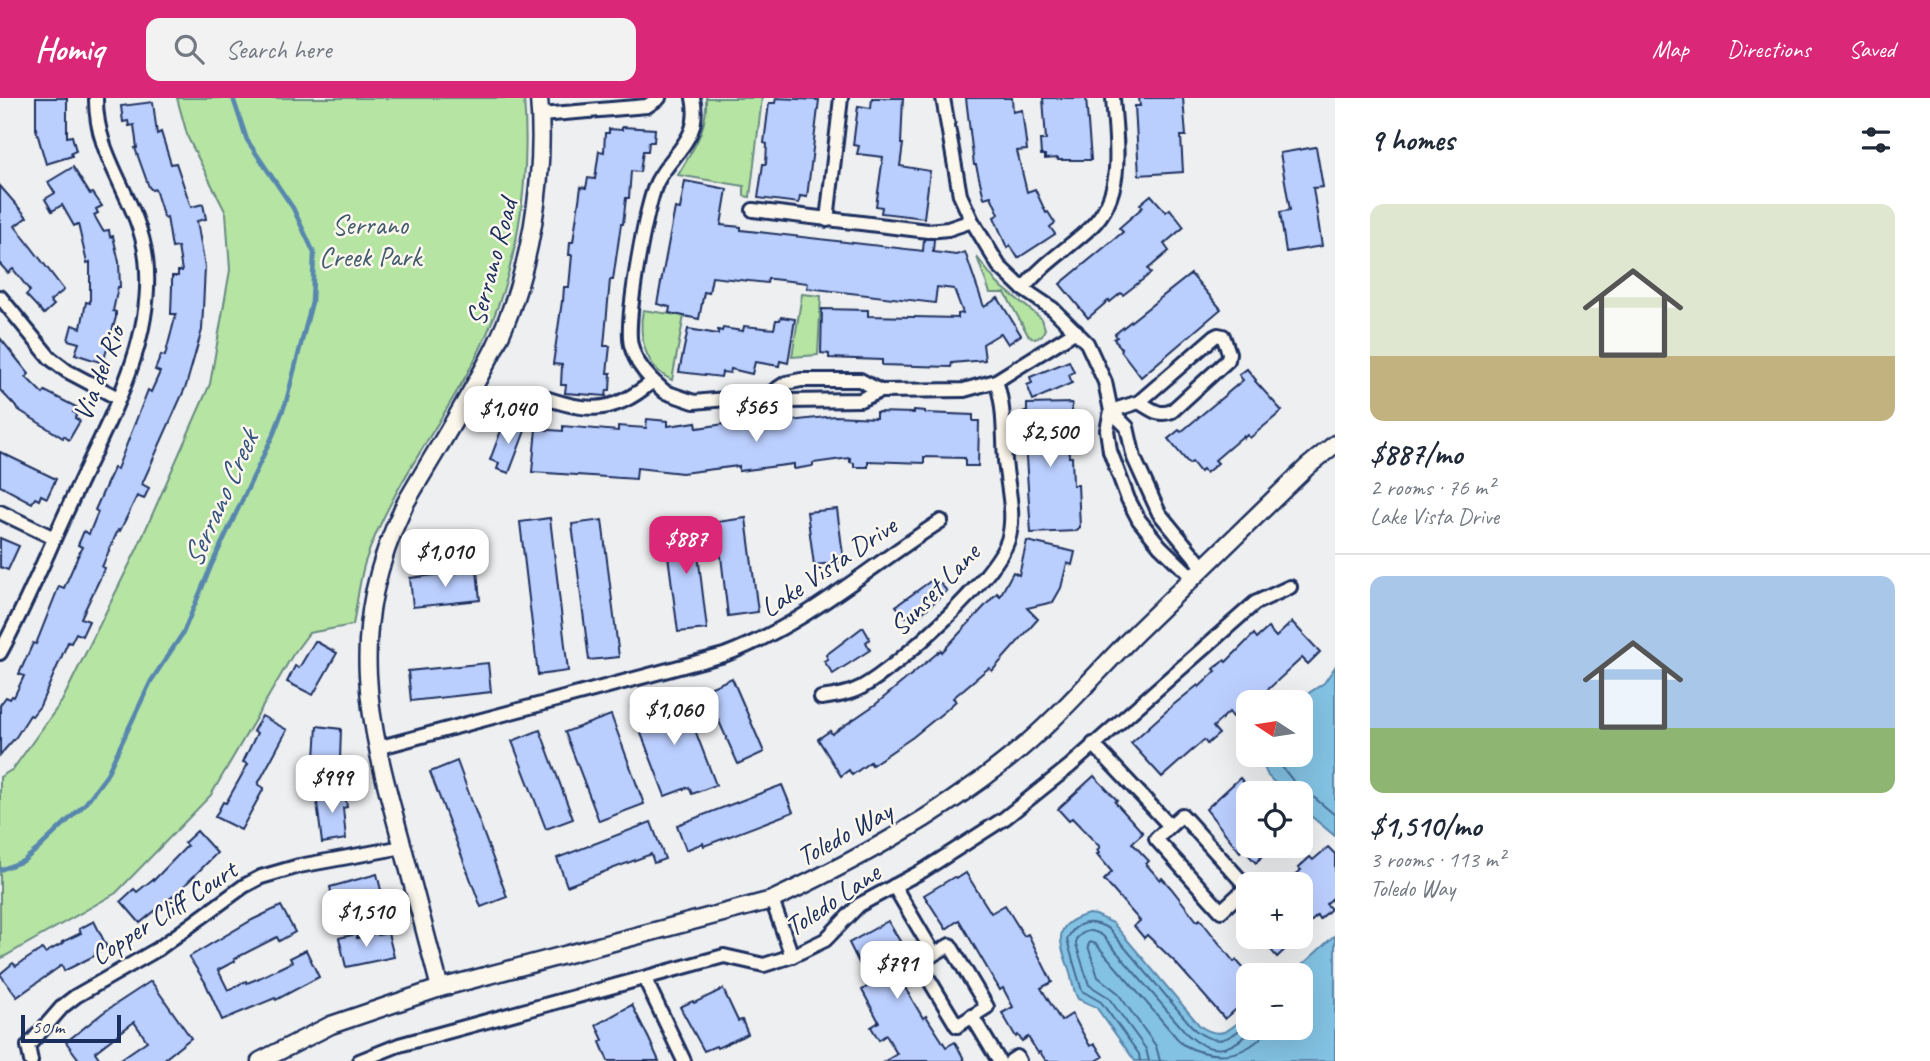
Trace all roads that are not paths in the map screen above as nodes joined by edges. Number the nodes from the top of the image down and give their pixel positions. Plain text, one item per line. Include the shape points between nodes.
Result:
1 (96, 98) edge
2 (659, 98) edge
3 (694, 98) edge
4 (841, 98) edge
5 (943, 98) edge
6 (1113, 98) edge
7 (646, 102) edge
8 (540, 106) edge
9 (753, 210) dead end
10 (827, 220) junction
11 (972, 220) junction
12 (1023, 289) junction
13 (0, 297) edge
14 (1076, 331) junction
15 (653, 381) junction
16 (996, 381) junction
17 (880, 391) junction
18 (533, 394) dead end
19 (768, 395) junction
20 (118, 398) junction
21 (1139, 402) junction
22 (1111, 411) junction
23 (1335, 444) edge
24 (0, 512) edge
25 (941, 521) dead end
26 (54, 538) junction
27 (1199, 574) junction
28 (1290, 587) dead end
29 (0, 653) edge
30 (821, 698) dead end
31 (1093, 744) junction
32 (377, 748) junction
33 (1170, 826) junction
34 (403, 847) junction
35 (894, 886) junction
36 (772, 900) junction
37 (934, 954) junction
38 (792, 956) junction
39 (645, 979) junction
40 (440, 988) junction
41 (972, 1016) junction
42 (373, 1058) edge
43 (31, 1061) edge
44 (260, 1061) edge
45 (359, 1061) edge
46 (684, 1061) edge
47 (999, 1061) edge
48 (1012, 1061) edge
49 (1019, 1061) edge

1 - 20 street, Via del Rio via 103,148 137,219 146,270 142,331
2 - 7 street
3 - 15 street via 692,133 652,193 629,321 632,347
4 - 10 street
5 - 11 street via 960,195
6 - 12 street via 1117,159 1113,191 1091,227
7 - 8 street
8 - 32 main road, Serrano Road via 535,206 510,310 495,346 405,504 383,556 367,644 370,717
9 - 10 street
10 - 11 street via 928,231
11 - 12 street via 999,267
12 - 14 street
13 - 20 street via 50,358
14 - 16 street
14 - 22 street via 1094,356
15 - 18 street via 625,402 603,408
15 - 19 street via 665,392 694,402
16 - 17 street via 964,390
16 - 30 street, Sunset Lane via 1002,402 1011,514 1003,551 949,615 888,668 860,688
17 - 19 street via 860,400 788,401
17 - 19 street via 860,380 801,380
20 - 26 street, Via del Rio
21 - 21 street via 1164,414 1172,411 1228,360 1223,336 1214,337
21 - 22 street
22 - 27 street via 1127,427 1134,458 1159,513
22 - 27 street via 1107,430 1110,451 1139,520 1160,546
23 - 27 main road, Toledo Way
24 - 26 street
25 - 32 street, Lake Vista Drive via 807,615 748,646
26 - 29 street, Via del Rio
27 - 36 main road, Toledo Way via 1051,721 991,772 894,837
28 - 31 street, Toledo Lane via 1255,603
31 - 33 street
31 - 35 street, Toledo Lane via 1005,818
32 - 34 main road, Serrano Road
33 - 33 street via 1156,839 1221,911 1247,887 1182,815
34 - 40 main road, Serrano Road
34 - 43 street, Copper Cliff Court via 299,866 244,886 158,949 63,1006 28,1046
35 - 37 street
35 - 38 street, Toledo Lane via 859,905 825,940
36 - 38 street
36 - 40 main road, Toledo Way
37 - 41 street via 950,945 987,1007
37 - 41 street via 919,963 950,1015 957,1026
38 - 39 street, Toledo Lane via 764,965 724,956
39 - 42 street, Toledo Lane via 398,1045
39 - 46 street
40 - 44 main road, Toledo Way via 331,1025
41 - 47 street
42 - 45 street, Toledo Lane
48 - 49 street via 1017,1057

